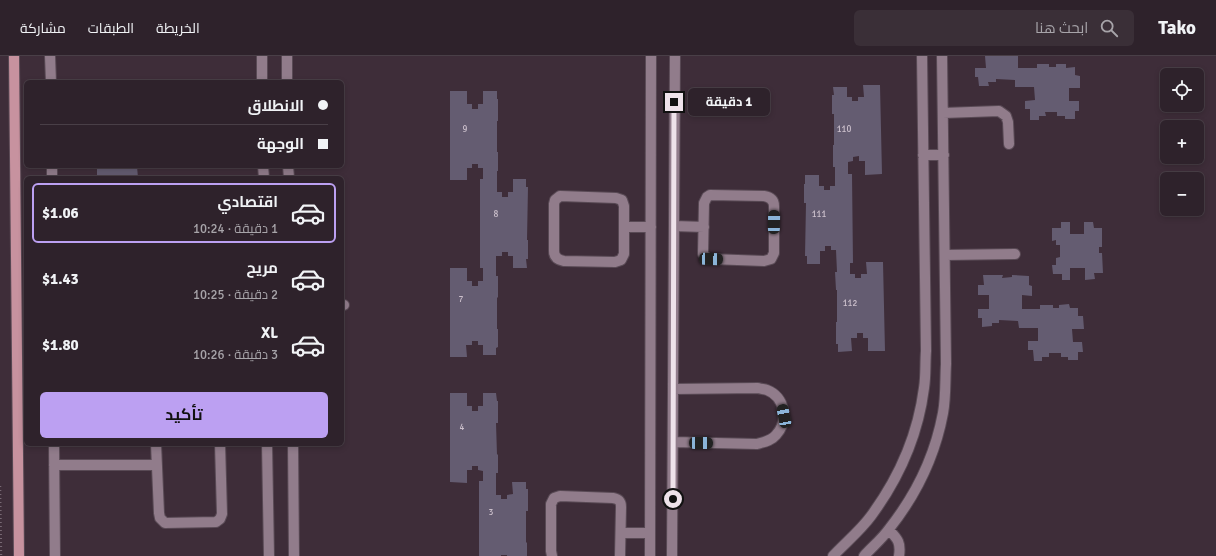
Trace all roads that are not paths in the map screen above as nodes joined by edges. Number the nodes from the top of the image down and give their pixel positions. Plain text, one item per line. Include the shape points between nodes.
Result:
1 (14, 56) edge
2 (50, 56) edge
3 (262, 56) edge
4 (287, 56) edge
5 (652, 56) edge
6 (675, 56) edge
7 (922, 56) edge
8 (942, 56) edge
9 (51, 80) edge
10 (262, 80) edge
11 (287, 80) edge
12 (943, 113) junction
13 (1009, 144) dead end
14 (923, 155) junction
15 (944, 155) junction
16 (674, 226) junction
17 (624, 227) junction
18 (651, 227) junction
19 (704, 227) junction
20 (1015, 254) dead end
21 (945, 255) junction
22 (673, 389) junction
23 (673, 442) junction
24 (54, 446) edge
25 (156, 446) edge
26 (220, 446) edge
27 (267, 446) edge
28 (293, 446) edge
29 (54, 465) junction
30 (157, 465) junction
31 (889, 530) junction
32 (621, 533) junction
33 (650, 533) junction
34 (19, 556) edge
35 (55, 556) edge
36 (269, 556) edge
37 (294, 556) edge
38 (552, 556) edge
39 (620, 556) edge
40 (650, 556) edge
41 (672, 556) edge
42 (833, 556) edge
43 (864, 556) edge
44 (900, 556) edge

1 - 34 main road
2 - 9 street
3 - 10 street
4 - 11 street
5 - 18 street
6 - 16 street
7 - 14 street
8 - 12 street
12 - 13 street via 999,111 1006,116 1008,122
12 - 15 street
14 - 15 street
14 - 42 street via 926,351 924,387 918,422 906,456 890,488 870,518
15 - 21 street
16 - 19 street
16 - 22 street
17 - 17 street via 623,257 618,262 561,260 554,254 554,204 560,196 620,198 624,203
17 - 18 street
18 - 33 street
19 - 19 street via 705,200 710,195 770,198 774,206 773,257 764,261 708,259 703,254
20 - 21 street
21 - 31 street via 946,364 943,412 936,444 924,476
22 - 23 street
22 - 23 street via 768,390 777,397 784,416 782,427 776,436 767,442
23 - 41 street
24 - 29 street
25 - 30 street
26 - 30 street via 222,514 216,522 165,523 159,513
27 - 36 street
28 - 37 street
29 - 30 street
29 - 35 street
31 - 43 street
31 - 44 street via 899,543
32 - 33 street
32 - 38 street via 621,503 617,498 557,497 551,504
32 - 39 street
33 - 40 street

